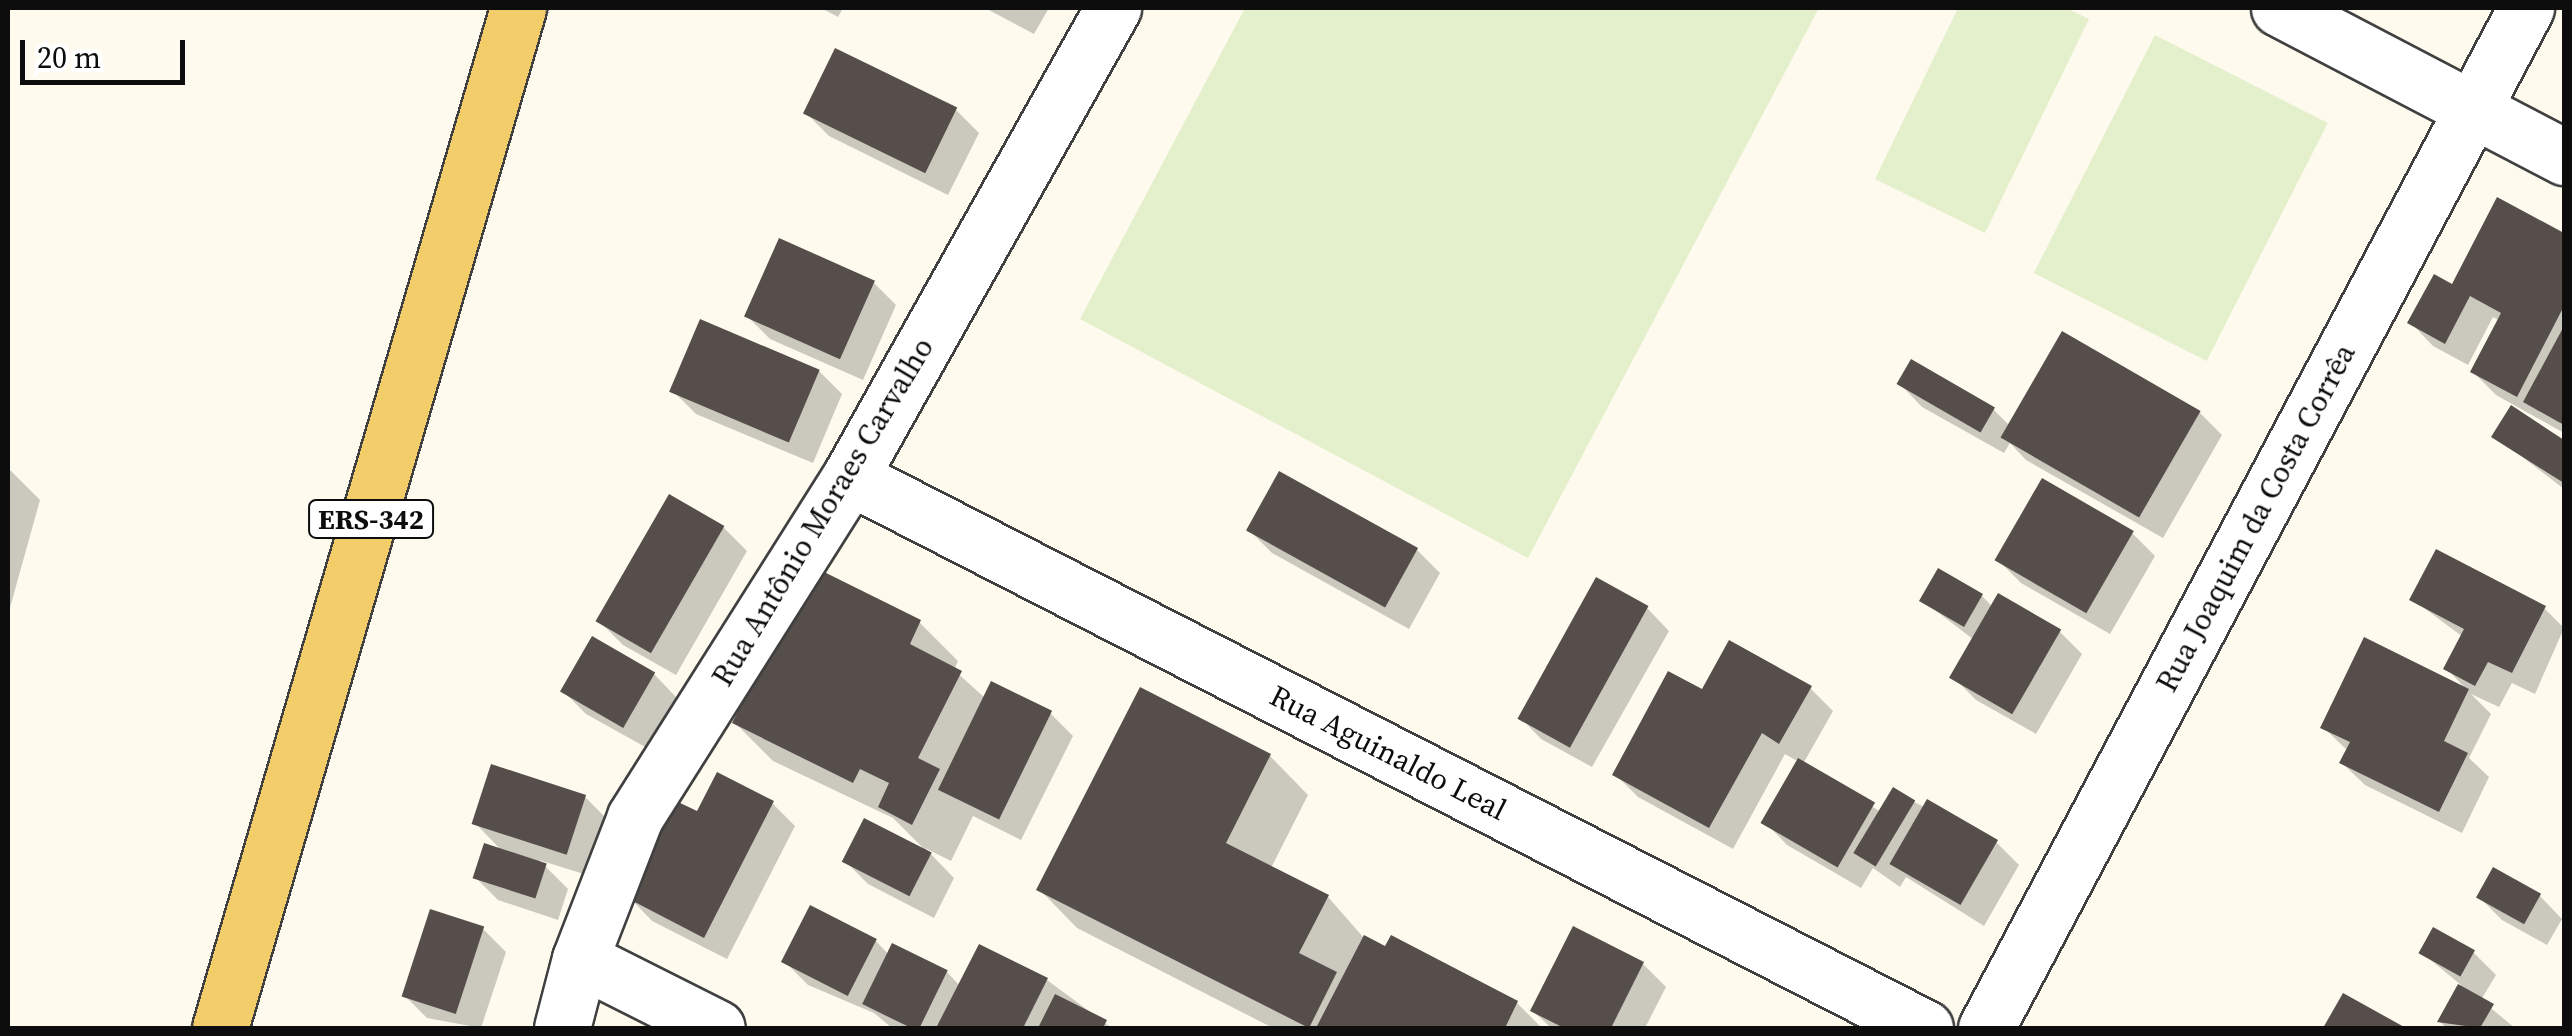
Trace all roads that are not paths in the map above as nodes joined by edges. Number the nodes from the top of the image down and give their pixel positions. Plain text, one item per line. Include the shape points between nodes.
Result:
1 (518, 8) edge
2 (1114, 8) edge
3 (2279, 8) edge
4 (2526, 8) edge
5 (2472, 109) junction
6 (2564, 157) edge
7 (850, 477) junction
8 (580, 959) junction
9 (220, 1028) edge
10 (562, 1028) edge
11 (717, 1028) edge
12 (1925, 1028) edge
13 (1986, 1028) edge

1 - 9 main road, ERS-342
2 - 7 street, Rua Antônio Moraes Carvalho
3 - 5 street
4 - 5 street, Rua Joaquim da Costa Corrêa
5 - 6 street
5 - 13 street, Rua Joaquim da Costa Corrêa
7 - 8 street, Rua Antônio Moraes Carvalho via 634,817
7 - 12 street, Rua Aguinaldo Leal
8 - 10 street, Rua Antônio Moraes Carvalho
8 - 11 street

